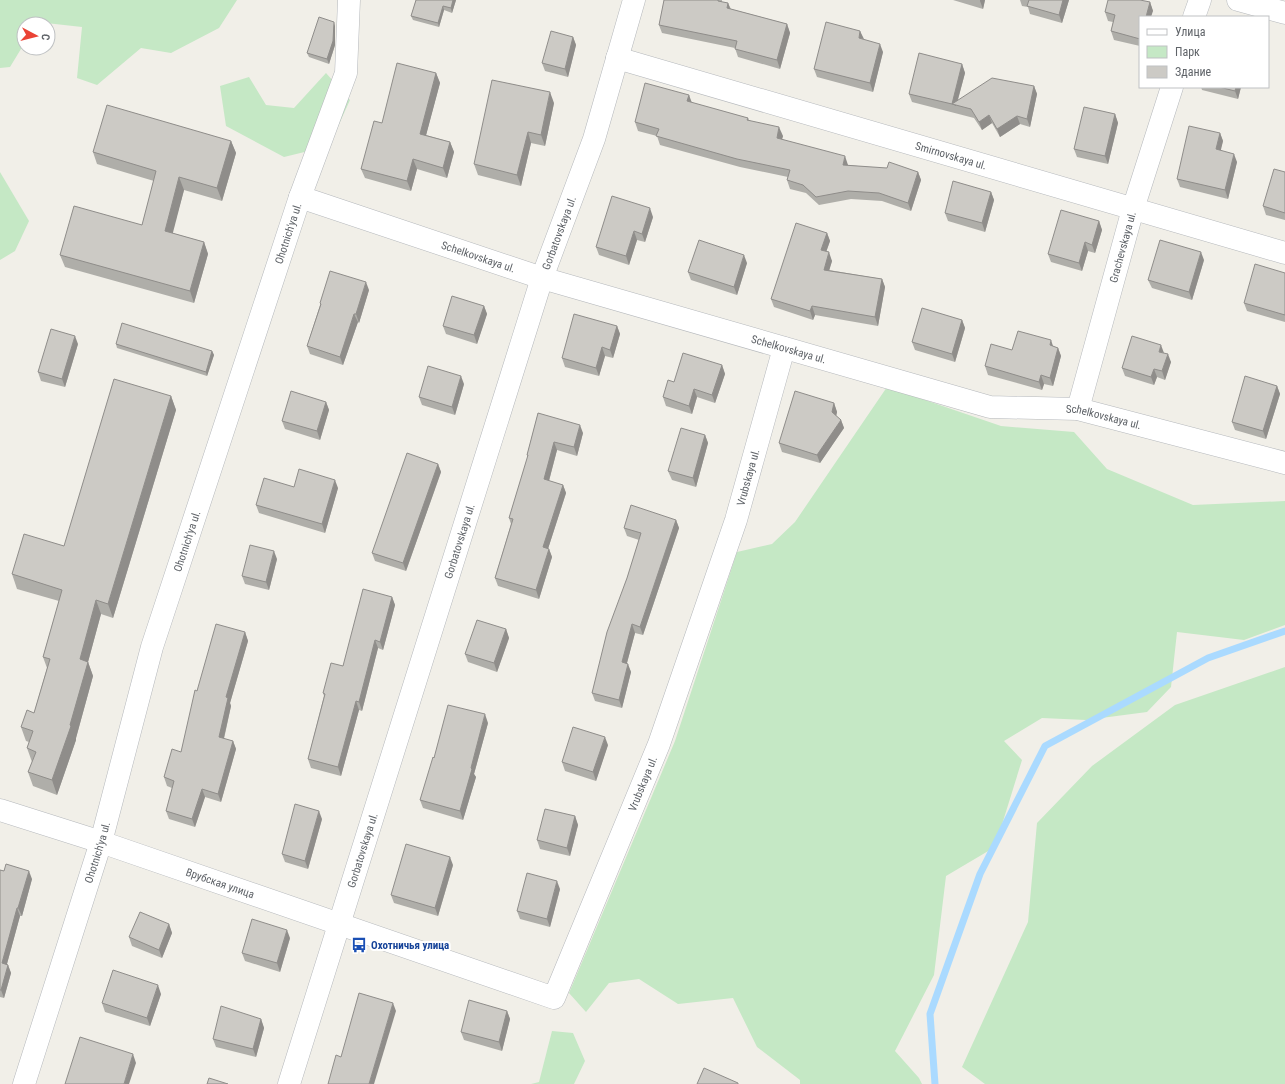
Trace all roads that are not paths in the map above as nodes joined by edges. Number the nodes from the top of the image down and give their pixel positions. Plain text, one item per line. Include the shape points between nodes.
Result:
1 (349, 0) edge
2 (634, 0) edge
3 (1200, 0) edge
4 (1238, 0) edge
5 (1285, 13) edge
6 (1194, 16) edge
7 (617, 58) junction
8 (1172, 88) edge
9 (300, 197) junction
10 (1133, 209) junction
11 (1285, 253) edge
12 (542, 278) junction
13 (784, 348) junction
14 (1078, 409) junction
15 (1285, 463) edge
16 (0, 810) edge
17 (101, 842) junction
18 (339, 924) junction
19 (24, 1084) edge
20 (289, 1084) edge

1 - 9 street, Ohotnich'ya ul. via 346,73
2 - 7 street, Gorbatovskaya ul.
3 - 6 street
4 - 5 street
7 - 10 street, Smirnovskaya ul.
7 - 12 street, Gorbatovskaya ul. via 594,138
8 - 10 street, Grachevskaya ul.
9 - 12 street, Schelkovskaya ul.
9 - 17 street, Ohotnich'ya ul. via 152,647
10 - 11 street, Smirnovskaya ul.
10 - 14 street, Grachevskaya ul.
12 - 13 street, Schelkovskaya ul.
12 - 18 street, Gorbatovskaya ul.
13 - 14 street, Schelkovskaya ul. via 990,407
13 - 18 street, Vrubskaya ul. via 736,520 659,744 554,998
14 - 15 street, Schelkovskaya ul.
16 - 17 street, Врубская улица
17 - 18 street, Врубская улица
17 - 19 street, Ohotnich'ya ul.
18 - 20 street, Gorbatovskaya ul.

